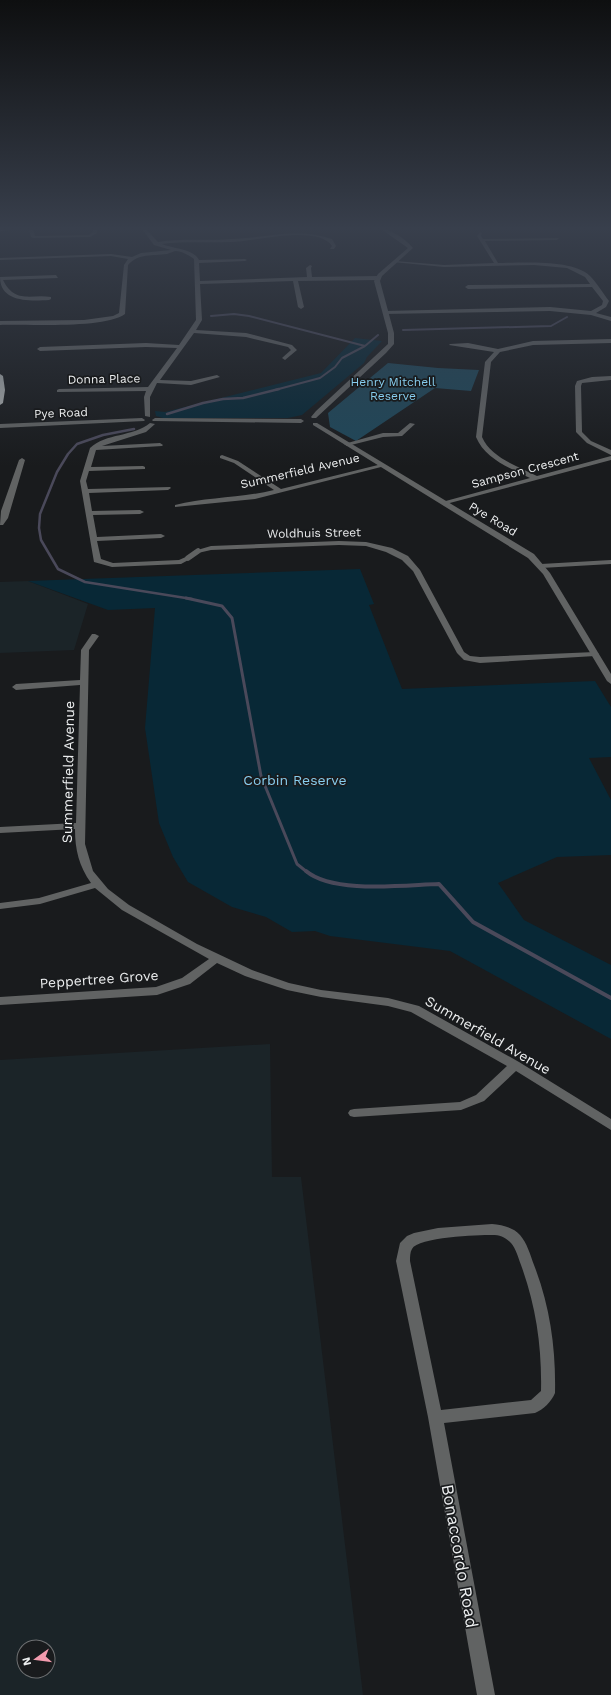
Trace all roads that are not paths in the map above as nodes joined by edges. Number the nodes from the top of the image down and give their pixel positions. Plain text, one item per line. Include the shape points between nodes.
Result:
1 (122, 308) edge
2 (199, 308) edge
3 (384, 308) edge
4 (600, 308) edge
5 (385, 313) junction
6 (592, 313) junction
7 (611, 319) edge
8 (0, 323) edge
9 (193, 331) junction
10 (611, 341) edge
11 (452, 345) dead end
12 (181, 347) junction
13 (40, 349) dead end
14 (498, 351) junction
15 (285, 358) dead end
16 (0, 376) edge
17 (216, 377) dead end
18 (611, 378) edge
19 (155, 381) junction
20 (150, 389) junction
21 (59, 391) dead end
22 (0, 403) edge
23 (148, 421) junction
24 (315, 421) junction
25 (412, 424) dead end
26 (0, 426) edge
27 (347, 444) junction
28 (160, 445) dead end
29 (93, 448) junction
30 (611, 453) edge
31 (222, 457) dead end
32 (611, 458) edge
33 (22, 460) dead end
34 (382, 466) junction
35 (143, 468) dead end
36 (86, 469) junction
37 (536, 478) junction
38 (168, 488) dead end
39 (85, 490) junction
40 (280, 491) junction
41 (444, 503) junction
42 (177, 506) dead end
43 (140, 512) dead end
44 (90, 513) junction
45 (0, 522) edge
46 (161, 536) dead end
47 (94, 539) junction
48 (198, 551) joint
49 (188, 558) joint
50 (611, 562) edge
51 (541, 566) junction
52 (95, 636) dead end
53 (595, 654) junction
54 (611, 681) edge
55 (84, 682) junction
56 (16, 687) dead end
57 (80, 826) junction
58 (0, 830) edge
59 (97, 884) junction
60 (0, 906) edge
61 (216, 959) junction
62 (0, 1001) edge
63 (515, 1064) junction
64 (354, 1113) dead end
65 (611, 1125) edge
66 (435, 1417) junction
67 (486, 1695) edge

1 - 8 street via 119,317 96,321
2 - 9 street via 199,320
3 - 5 street
4 - 6 street
5 - 6 street via 550,309
5 - 24 street via 391,333 391,344 318,412
6 - 7 street
9 - 12 street
9 - 15 street via 246,335 290,346 294,350
10 - 14 street via 533,343
11 - 14 street via 468,345
12 - 13 street
12 - 19 street
14 - 37 street via 488,362 480,443 489,452
16 - 22 main road
17 - 19 street via 192,382
18 - 30 street via 584,380 579,382 578,386 579,432 589,442
19 - 20 street
20 - 21 street, Donna Place
20 - 23 street
23 - 24 street, Pye Road via 301,421 306,424
23 - 26 street, Pye Road
23 - 29 street via 144,431
24 - 27 street, Pye Road
25 - 27 street via 400,435 383,435
27 - 34 street, Pye Road
28 - 29 street
29 - 36 street
31 - 40 street via 236,462
32 - 37 street, Sampson Crescent
33 - 45 street via 4,518
34 - 40 street, Summerfield Avenue
34 - 41 street, Pye Road
35 - 36 street
36 - 39 street via 83,481
37 - 41 street, Sampson Crescent
38 - 39 street
39 - 44 street
40 - 42 street, Summerfield Avenue via 247,498
41 - 51 street, Pye Road via 524,550
43 - 44 street
44 - 47 street
46 - 47 street
47 - 49 street via 97,560 112,565 181,562
48 - 49 street
48 - 53 street, Woldhuis Street via 211,548 366,544 389,550 411,564 465,660
50 - 51 street
51 - 53 street, Pye Road
52 - 55 street, Summerfield Avenue via 86,650
53 - 54 street, Pye Road
55 - 56 street
55 - 57 street, Summerfield Avenue
57 - 58 street
57 - 59 street, Summerfield Avenue via 83,860
59 - 60 street via 46,900
59 - 61 street, Summerfield Avenue via 125,908
61 - 62 street, Peppertree Grove via 186,981 157,991
61 - 63 street, Summerfield Avenue via 240,970 298,989 415,1009
63 - 64 street via 480,1098 461,1106
63 - 65 street, Summerfield Avenue
66 - 66 street, Bonaccordo Road via 403,1261 405,1247 415,1238 445,1232 497,1230 508,1233 517,1240 524,1255 543,1313 549,1370 548,1393 535,1406
66 - 67 street, Bonaccordo Road

